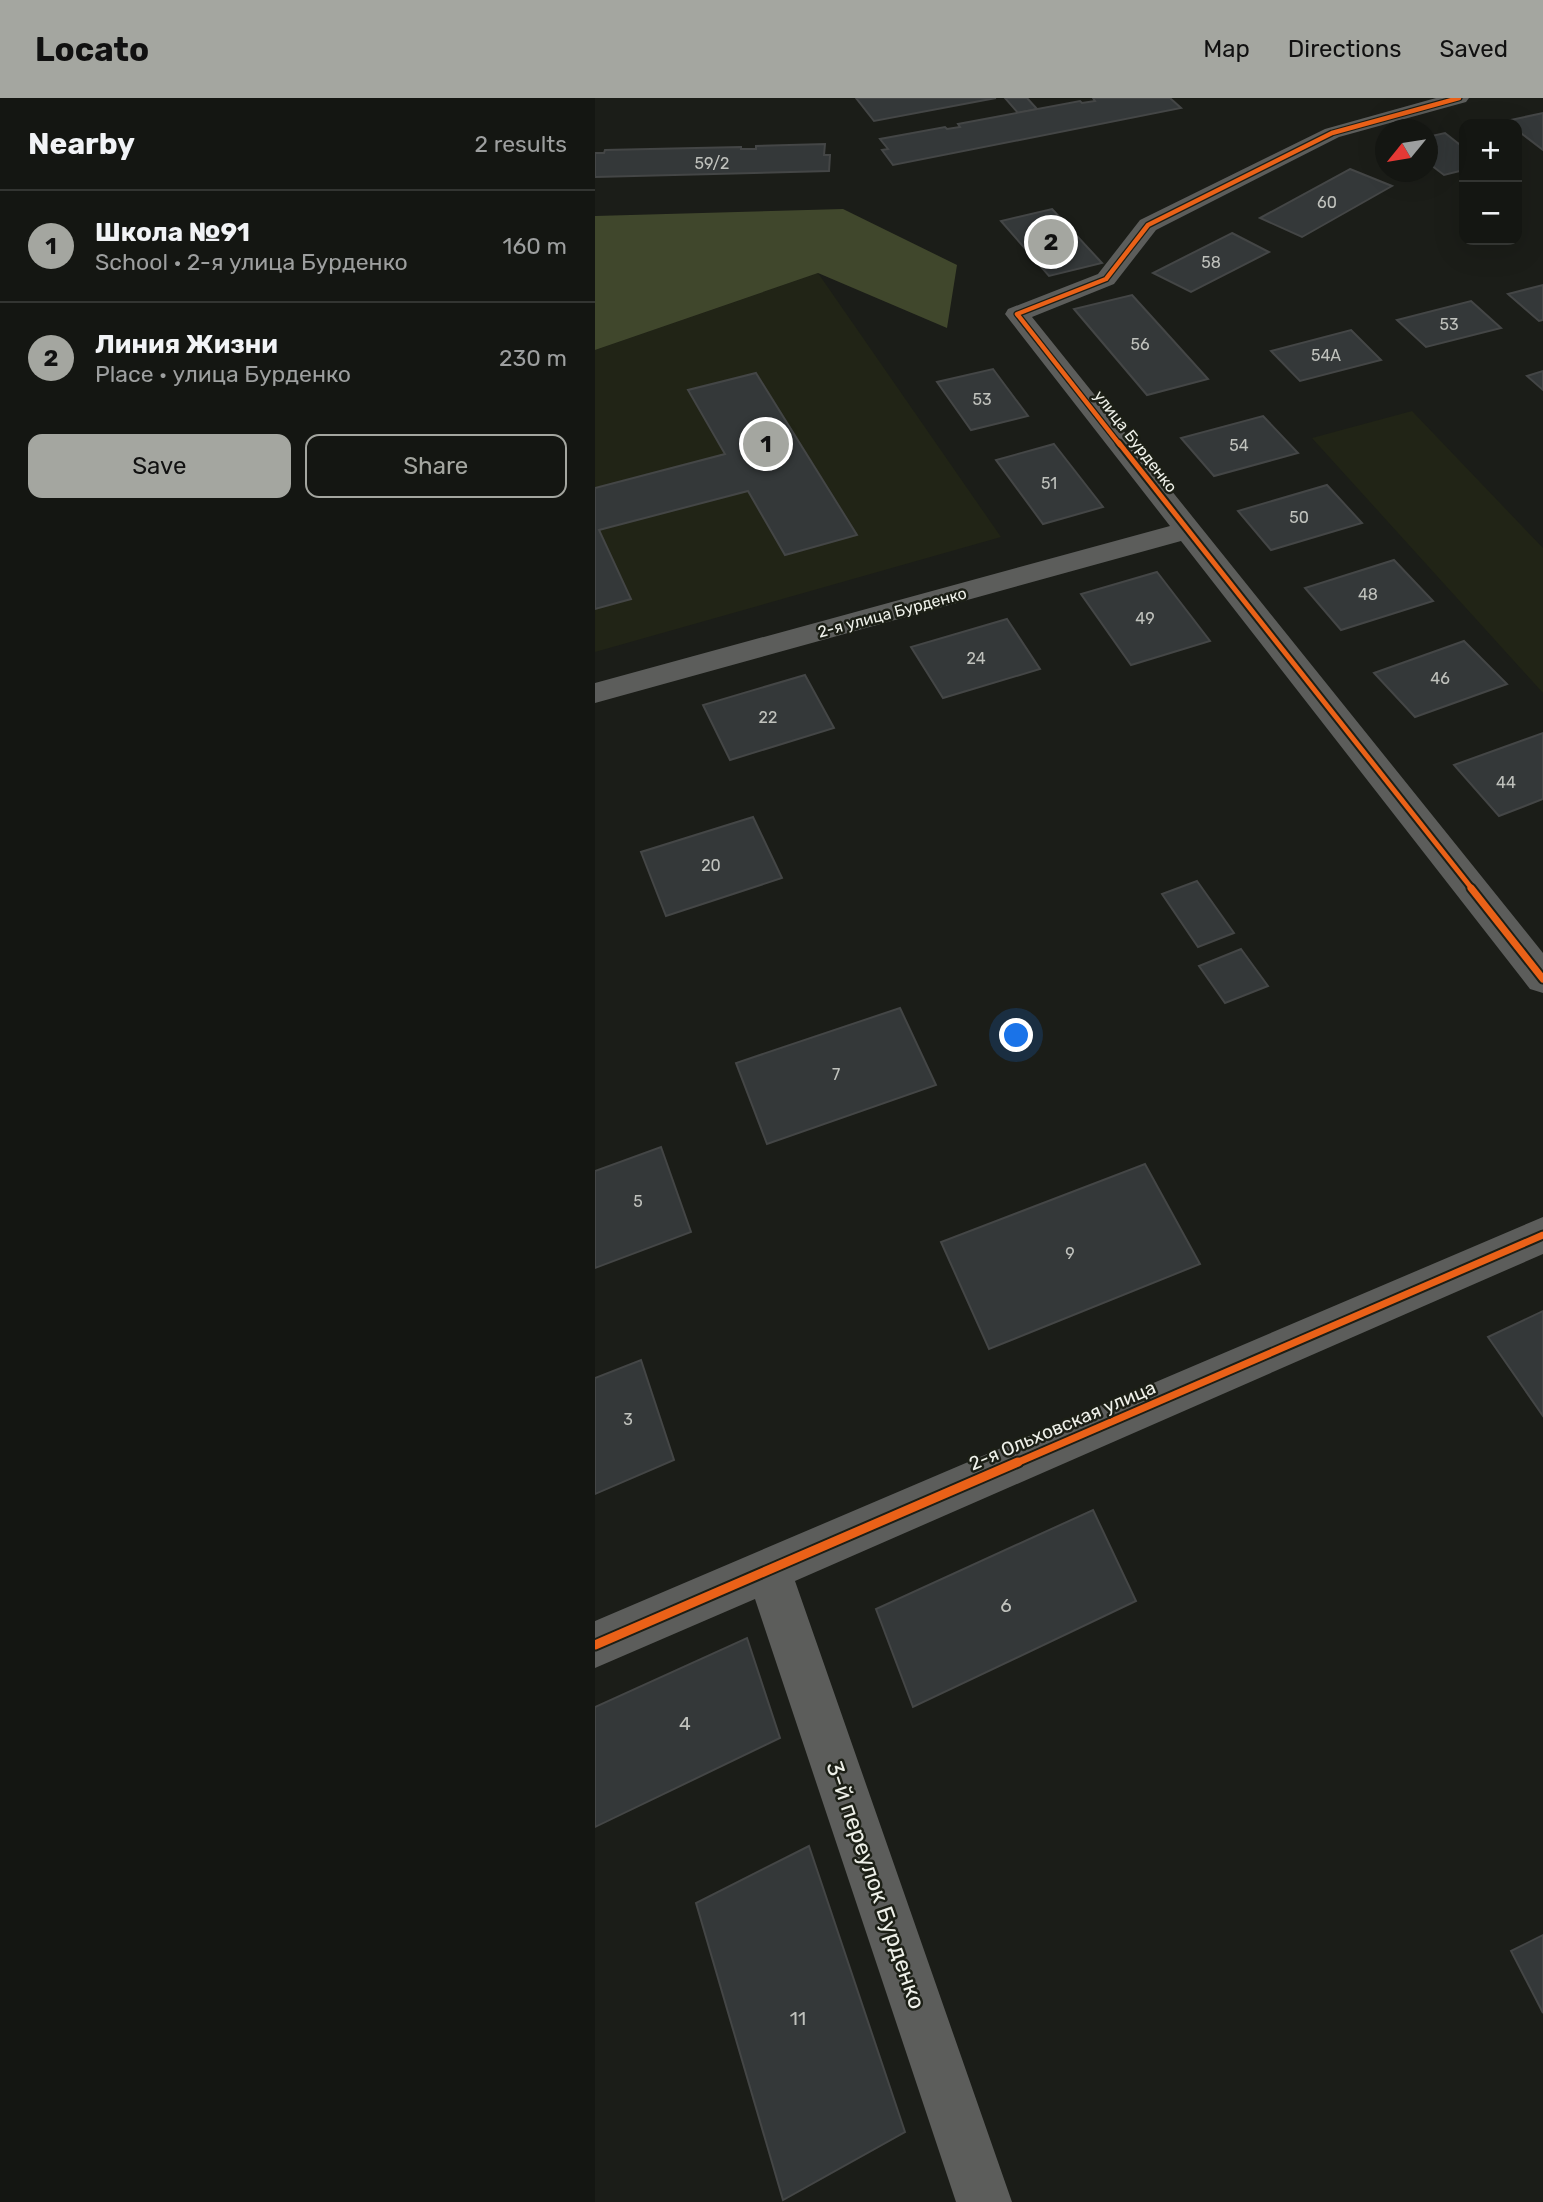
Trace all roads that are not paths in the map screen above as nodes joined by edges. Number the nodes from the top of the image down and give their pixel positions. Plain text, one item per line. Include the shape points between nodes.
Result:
1 (1459, 98) edge
2 (1188, 530) junction
3 (595, 694) edge
4 (1543, 979) edge
5 (1543, 1235) edge
6 (768, 1569) junction
7 (595, 1645) edge
8 (984, 2202) edge

1 - 2 street, улица Бурденко via 1332,133 1148,225 1106,279 1017,314
2 - 3 street, 2-я улица Бурденко
2 - 4 street, улица Бурденко
5 - 6 street, 2-я Ольховская улица
6 - 7 street, 2-я Ольховская улица
6 - 8 street, 3-й переулок Бурденко

